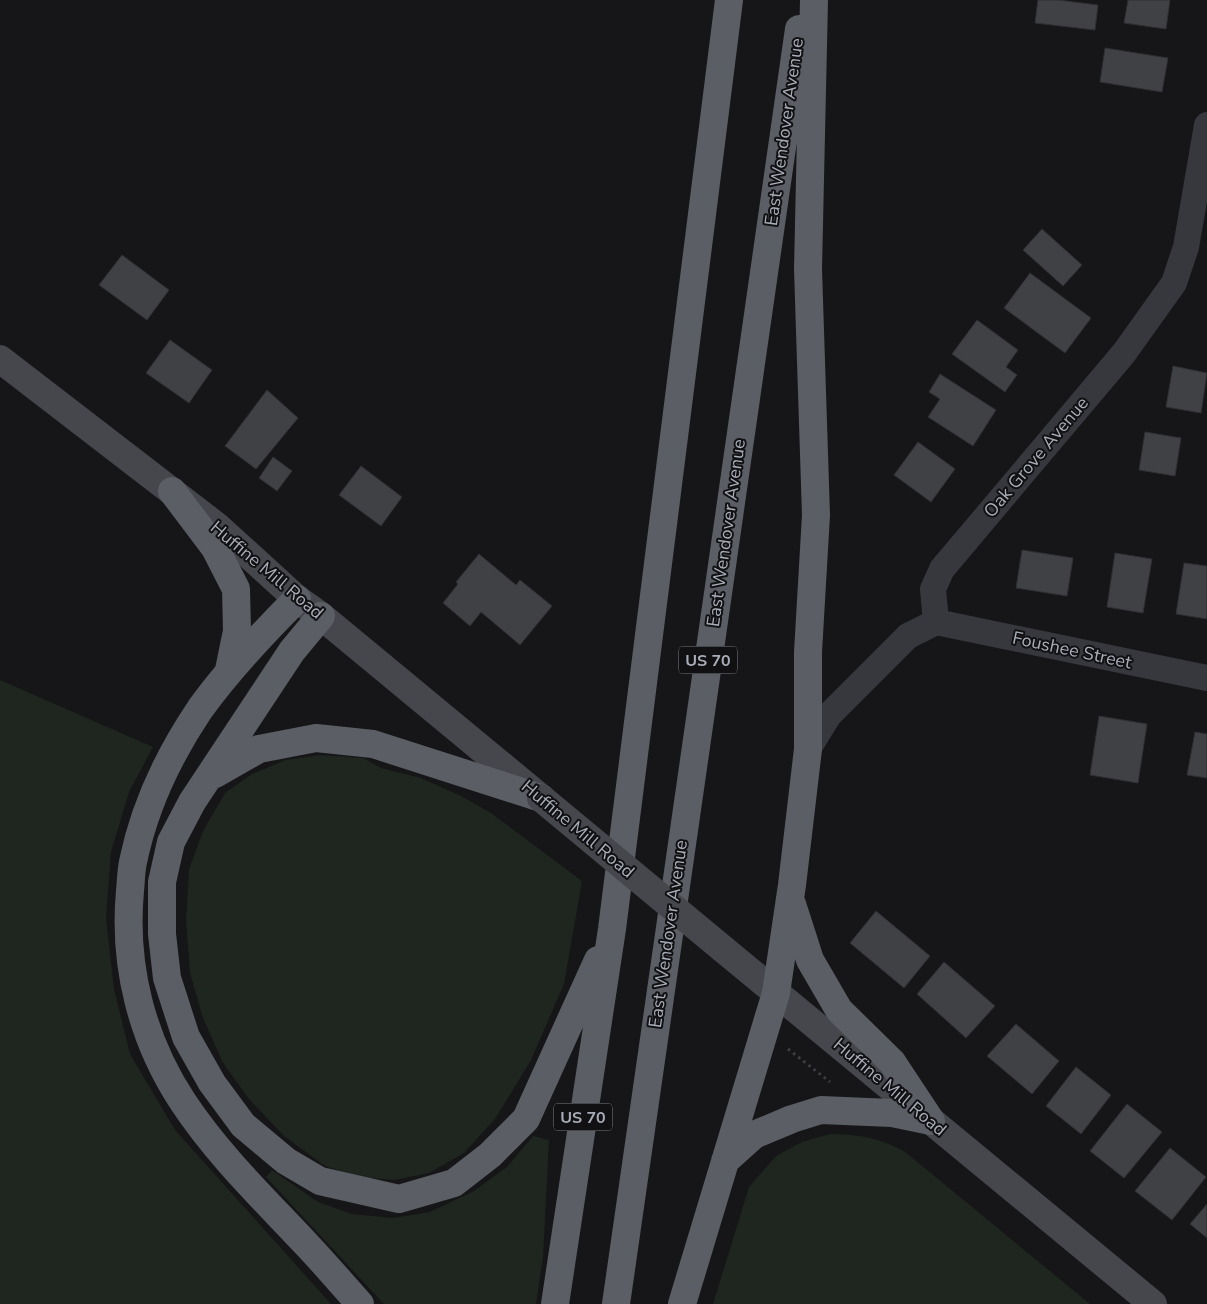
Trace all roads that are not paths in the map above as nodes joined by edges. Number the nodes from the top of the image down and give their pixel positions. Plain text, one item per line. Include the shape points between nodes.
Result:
1 (729, 0) edge
2 (803, 0) edge
3 (814, 0) edge
4 (1207, 125) edge
5 (1196, 248) edge
6 (0, 359) edge
7 (172, 491) junction
8 (296, 599) junction
9 (321, 616) junction
10 (936, 622) junction
11 (228, 674) junction
12 (1207, 678) edge
13 (808, 749) junction
14 (209, 777) junction
15 (541, 798) junction
16 (790, 898) junction
17 (612, 929) junction
18 (776, 993) junction
19 (931, 1121) junction
20 (725, 1161) junction
21 (360, 1304) edge
22 (555, 1304) edge
23 (616, 1304) edge
24 (682, 1304) edge
25 (1153, 1304) edge

1 - 17 highway, US 70
2 - 23 highway, East Wendover Avenue / US 70
3 - 13 highway via 808,269 816,516 808,652
4 - 5 street, Oak Grove Avenue
5 - 10 street, Oak Grove Avenue via 1124,353 942,569 933,589
6 - 7 main road, Huffine Mill Road
7 - 8 main road, Huffine Mill Road via 218,527
7 - 11 highway via 215,548 236,590 237,631
8 - 9 main road, Huffine Mill Road
8 - 11 highway via 258,637
9 - 14 highway via 292,651
9 - 15 main road, Huffine Mill Road
10 - 12 street, Foushee Street
10 - 13 street via 908,636 829,715
11 - 21 highway via 200,709 165,769 144,820 132,863 128,949 139,1008 155,1054 183,1102 237,1172
13 - 16 highway
14 - 15 highway via 259,749 316,738 373,744
14 - 17 highway via 171,842 162,882 162,934 168,978 186,1037 212,1083 243,1125 286,1161 320,1181 399,1199 454,1183 490,1155 526,1119
15 - 18 main road, Huffine Mill Road, bridge
16 - 18 highway
16 - 19 highway via 810,960 839,1010 892,1062
17 - 22 highway, US 70
18 - 19 main road, Huffine Mill Road
18 - 20 highway
19 - 20 highway via 892,1113 821,1110 754,1135
19 - 25 main road, Huffine Mill Road
20 - 24 highway

